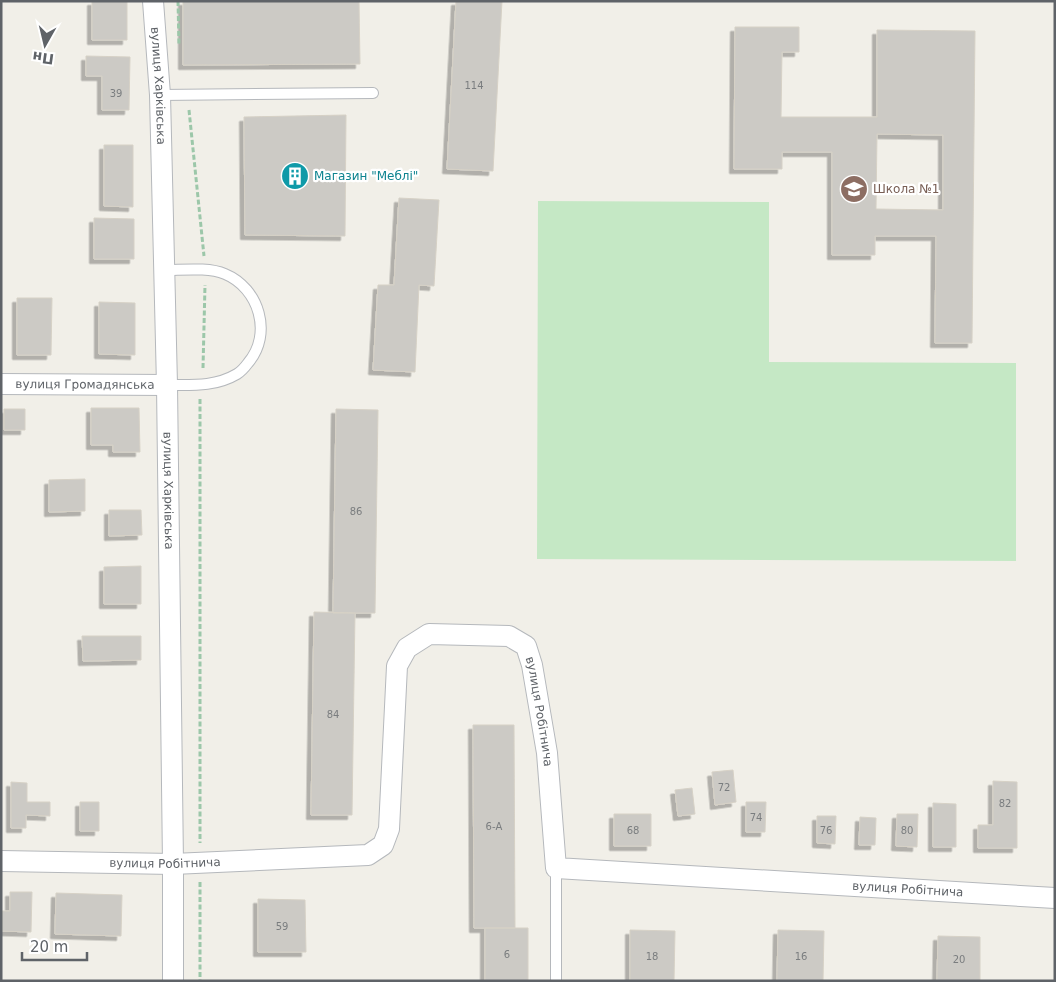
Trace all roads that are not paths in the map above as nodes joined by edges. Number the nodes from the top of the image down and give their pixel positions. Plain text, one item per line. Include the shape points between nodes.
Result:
1 (153, 1) edge
2 (373, 93) dead end
3 (160, 95) junction
4 (164, 270) junction
5 (1, 384) edge
6 (167, 385) junction
7 (1, 861) edge
8 (173, 864) junction
9 (556, 868) junction
10 (1055, 898) edge
11 (173, 981) edge
12 (556, 981) edge

1 - 3 street, вулиця Харківська
2 - 3 lane
3 - 4 street, вулиця Харківська
4 - 6 street, вулиця Харківська
4 - 6 lane via 205,270 224,274 242,284 254,300 261,318 260,339 253,357 240,372 222,382
5 - 6 street, вулиця Громадянська
6 - 8 street, вулиця Харківська
7 - 8 street, вулиця Робітнича
8 - 9 street, вулиця Робітнича via 368,855 383,845 389,829 397,666 407,648 429,634 509,636 526,646 547,754
8 - 11 street, вулиця Харківська
9 - 10 street, вулиця Робітнича
9 - 12 lane

